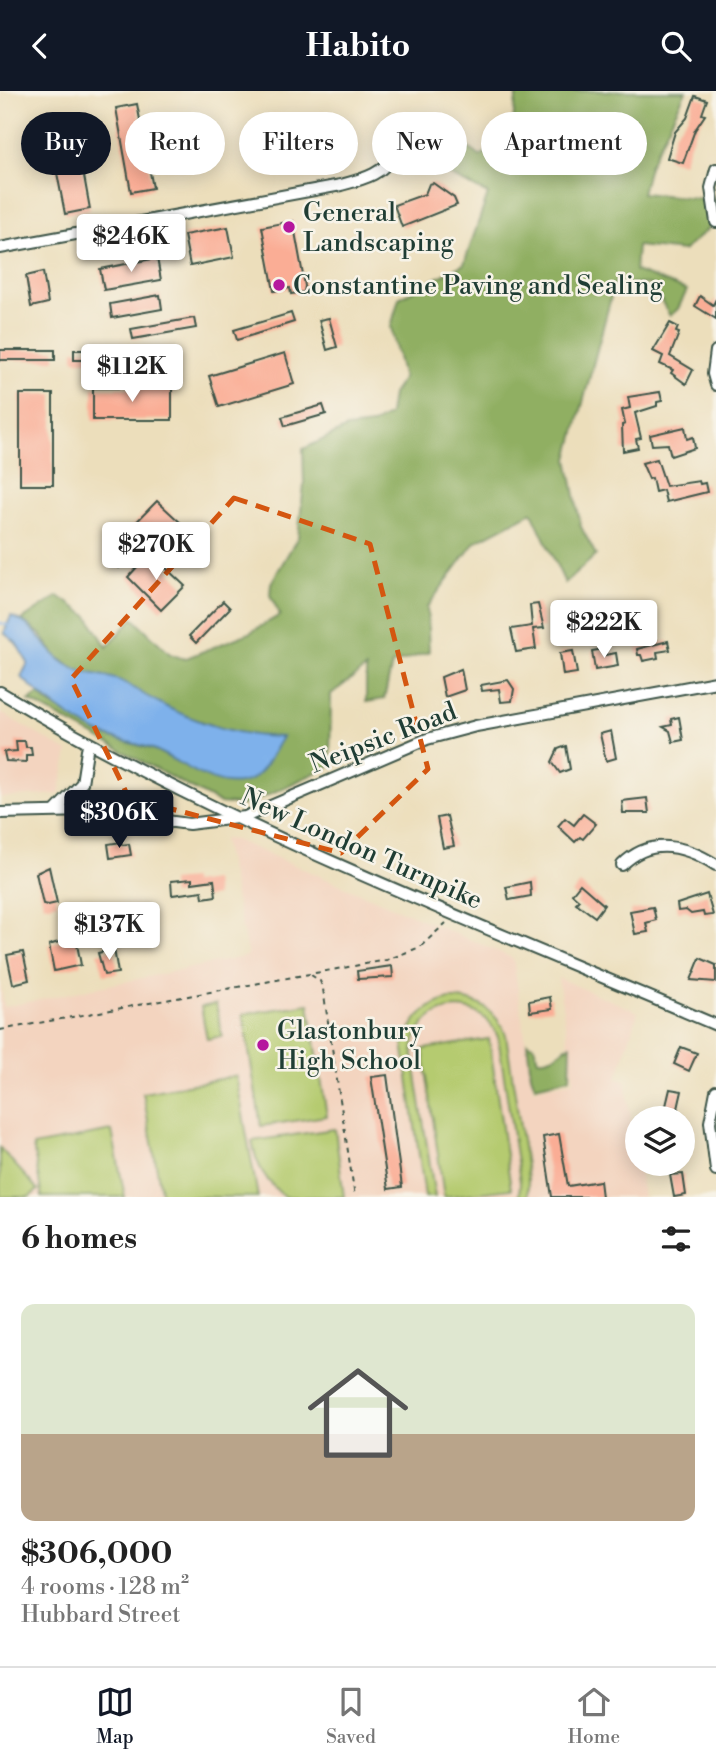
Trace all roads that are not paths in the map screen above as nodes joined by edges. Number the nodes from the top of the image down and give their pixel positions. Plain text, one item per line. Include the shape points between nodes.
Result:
1 (716, 169) edge
2 (372, 174) edge
3 (716, 222) edge
4 (0, 248) edge
5 (716, 351) edge
6 (716, 385) edge
7 (716, 682) edge
8 (0, 692) edge
9 (88, 744) junction
10 (56, 810) junction
11 (0, 813) edge
12 (237, 819) junction
13 (622, 865) dead end
14 (716, 865) edge
15 (716, 1025) edge
16 (716, 1091) edge
17 (716, 1170) edge

1 - 3 street via 712,188
2 - 4 street via 341,185
5 - 6 street
7 - 12 street, Neipsic Road via 452,732
8 - 9 street, New London Turnpike
9 - 10 street via 82,783
9 - 12 street, New London Turnpike
10 - 11 street, Neipsic Road
10 - 12 street, Neipsic Road via 120,813 189,824
12 - 15 street, New London Turnpike
13 - 14 street via 634,853 654,846 676,847
16 - 17 street via 710,1122

